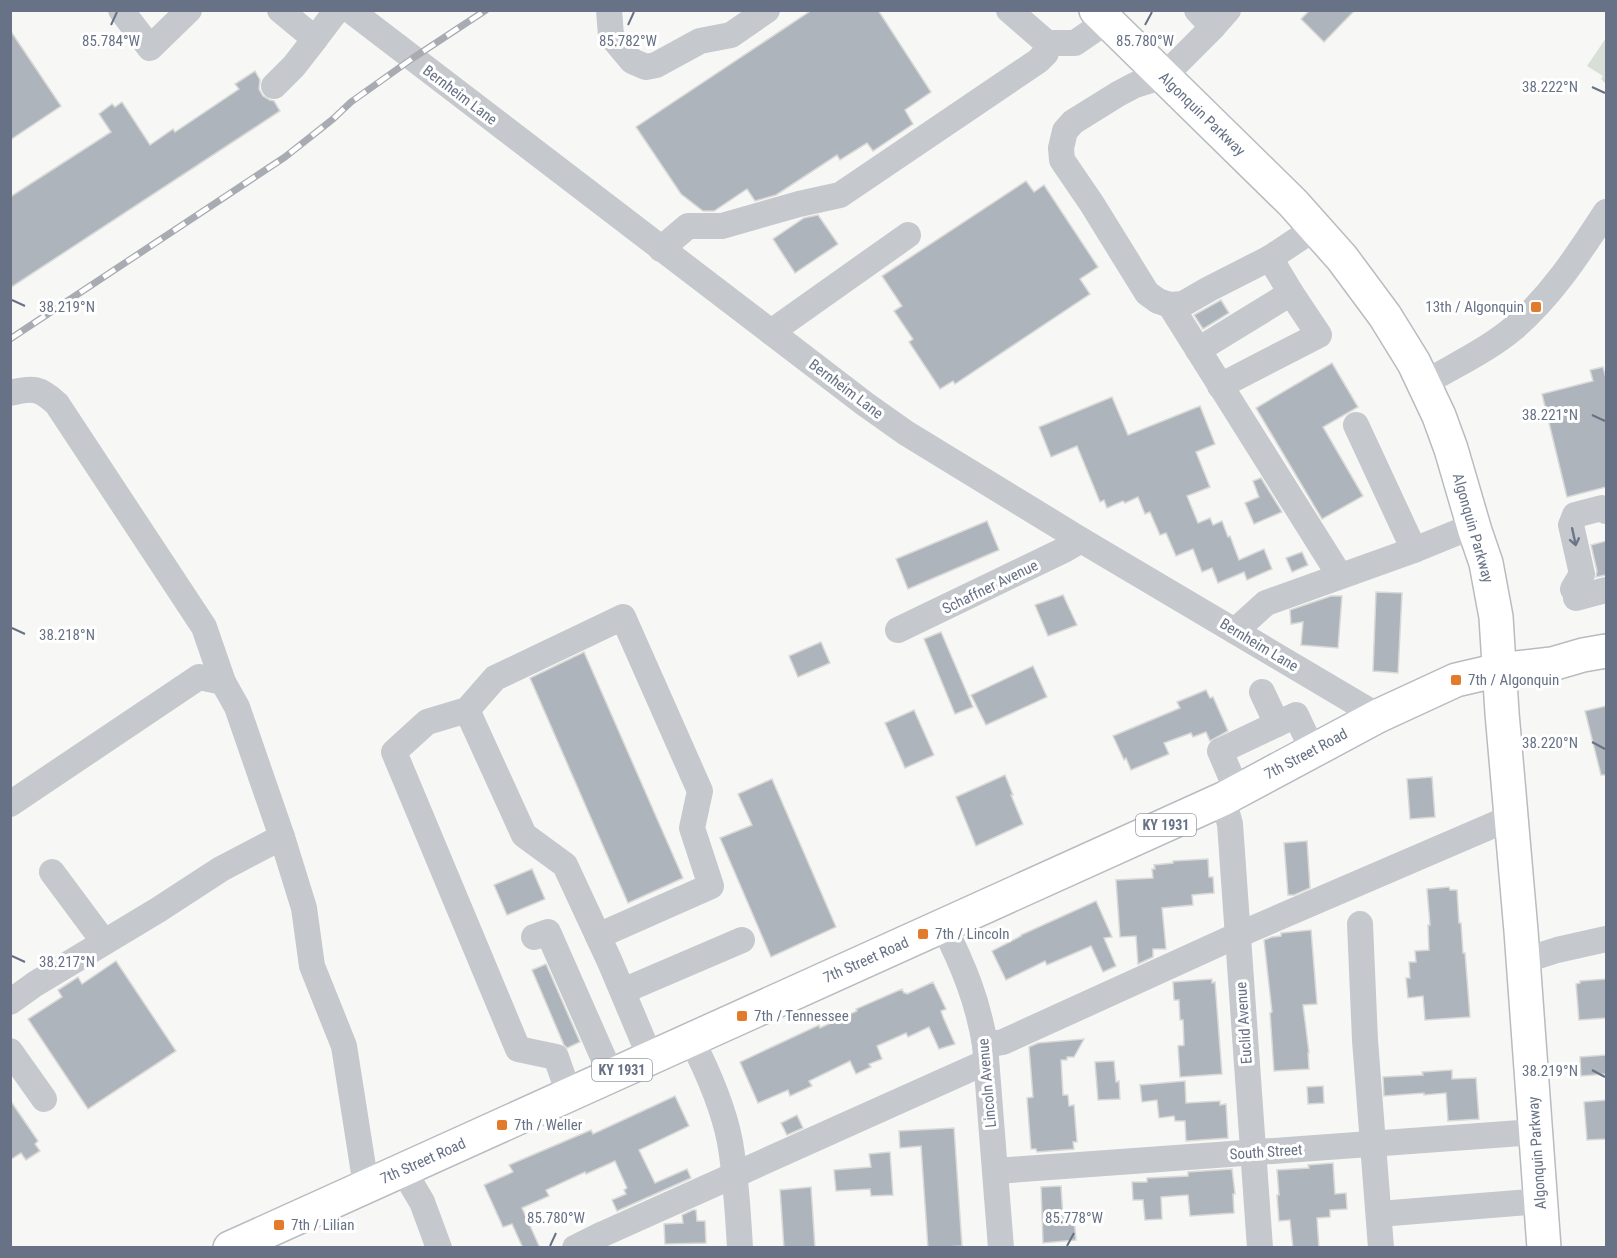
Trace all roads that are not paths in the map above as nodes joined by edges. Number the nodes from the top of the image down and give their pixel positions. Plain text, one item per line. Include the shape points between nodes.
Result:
1 (121, 10) edge
2 (189, 10) edge
3 (280, 10) edge
4 (337, 10) edge
5 (350, 10) edge
6 (609, 10) edge
7 (767, 10) edge
8 (1009, 10) edge
9 (1101, 16) edge
10 (1213, 16) edge
11 (315, 39) junction
12 (1047, 43) junction
13 (1164, 76) junction
14 (274, 86) dead end
15 (1606, 212) edge
16 (1315, 228) junction
17 (908, 235) dead end
18 (662, 249) junction
19 (1270, 258) junction
20 (1291, 293) junction
21 (1170, 305) junction
22 (771, 333) junction
23 (1198, 350) junction
24 (1425, 383) junction
25 (1221, 386) junction
26 (10, 393) edge
27 (1356, 425) dead end
28 (1606, 496) edge
29 (1554, 508) dead end
30 (1606, 511) edge
31 (1473, 526) junction
32 (1081, 540) junction
33 (1414, 550) junction
34 (1340, 576) junction
35 (1606, 590) edge
36 (898, 630) dead end
37 (1235, 631) junction
38 (1606, 651) edge
39 (1499, 670) junction
40 (223, 682) junction
41 (1262, 692) dead end
42 (468, 710) junction
43 (1378, 716) junction
44 (1277, 724) junction
45 (1313, 751) junction
46 (1230, 795) junction
47 (10, 804) edge
48 (1512, 817) junction
49 (282, 837) junction
50 (52, 872) dead end
51 (1360, 924) dead end
52 (943, 925) junction
53 (1238, 935) junction
54 (598, 936) junction
55 (534, 937) dead end
56 (1606, 939) edge
57 (742, 940) dead end
58 (104, 942) junction
59 (1523, 961) junction
60 (623, 991) junction
61 (10, 1002) edge
62 (691, 1039) junction
63 (10, 1051) edge
64 (986, 1053) junction
65 (651, 1057) junction
66 (611, 1075) junction
67 (569, 1094) junction
68 (44, 1099) dead end
69 (1535, 1132) junction
70 (1373, 1144) junction
71 (1253, 1153) junction
72 (403, 1170) junction
73 (996, 1171) junction
74 (735, 1175) junction
75 (366, 1186) junction
76 (1540, 1201) junction
77 (1378, 1214) junction
78 (230, 1248) edge
79 (439, 1248) edge
80 (575, 1248) edge
81 (740, 1248) edge
82 (1001, 1248) edge
83 (1260, 1248) edge
84 (1381, 1248) edge
85 (1544, 1248) edge

1 - 2 street via 150,48
3 - 11 street
4 - 11 street
5 - 18 street, Bernheim Lane
6 - 7 street via 611,36 632,61 646,67 700,41 731,35
8 - 12 street
9 - 12 street via 1075,43
9 - 13 main road, Algonquin Parkway
10 - 13 street
11 - 14 street
12 - 18 street via 1046,53 1038,61 840,195 722,226 688,226
13 - 16 main road, Algonquin Parkway
13 - 21 street via 1126,89 1073,122 1065,131 1061,148 1062,160 1147,293
15 - 24 street via 1554,288 1514,328
16 - 19 street
16 - 24 main road, Algonquin Parkway via 1385,316
17 - 22 street
18 - 22 street, Bernheim Lane
19 - 20 street
19 - 21 street via 1183,304
20 - 23 street
20 - 25 street via 1319,335
21 - 23 street
22 - 32 street, Bernheim Lane via 906,433
23 - 25 street
24 - 31 main road, Algonquin Parkway via 1451,448
25 - 34 street
26 - 40 street via 29,389 44,392 57,404 204,627
27 - 33 street
28 - 29 street
30 -> 35 street via 1602,508 1575,515 1571,525 1582,574 1575,593
31 - 33 street
31 - 39 main road, Algonquin Parkway via 1486,563 1496,617
32 - 36 street, Schaffner Avenue
32 - 37 street, Bernheim Lane
33 - 34 street
34 - 37 street via 1266,603
37 - 43 street, Bernheim Lane
38 - 39 main road, 7th Street Road via 1552,664
39 - 43 main road, 7th Street Road / KY 1931 via 1456,680
39 - 48 main road, Algonquin Parkway
40 - 47 street via 199,677
40 - 49 street via 237,707
41 - 44 street
42 - 54 street via 524,835 565,865
42 - 54 street via 495,678 623,617 700,791 692,828 711,886
42 - 67 street via 427,722 394,752 518,1049 556,1057
43 - 45 main road, 7th Street Road / KY 1931
44 - 45 street via 1296,715
44 - 46 street, Euclid Avenue via 1220,751
45 - 46 main road, 7th Street Road / KY 1931
46 - 52 main road, 7th Street Road / KY 1931
46 - 53 street, Euclid Avenue
48 - 53 street
48 - 59 main road, Algonquin Parkway
49 - 58 street via 221,869
49 - 75 street via 304,908 312,966 344,1046
50 - 58 street
51 - 70 street
52 - 62 main road, 7th Street Road / KY 1931
52 - 64 street, Lincoln Avenue via 971,986
53 - 64 street
53 - 71 street, Euclid Avenue
54 - 60 street
55 - 66 street via 549,932
56 - 59 street
57 - 60 street
58 - 61 street
59 - 69 main road, Algonquin Parkway
60 - 65 street
62 - 65 main road, 7th Street Road / KY 1931
62 - 74 street via 722,1111
63 - 68 street
64 - 73 street, Lincoln Avenue
64 - 74 street
65 - 66 main road, 7th Street Road / KY 1931
66 - 67 main road, 7th Street Road / KY 1931
67 - 72 main road, 7th Street Road / KY 1931
69 - 70 street, South Street
69 - 76 main road, Algonquin Parkway
70 - 71 street, South Street
70 - 77 street
71 - 73 street, South Street
71 - 83 street, Euclid Avenue
72 - 75 main road, 7th Street Road / KY 1931
72 - 79 street via 422,1202
73 - 82 street, Lincoln Avenue
74 - 80 street
74 - 81 street
75 - 78 main road, 7th Street Road / KY 1931
76 - 77 street
76 - 85 main road, Algonquin Parkway
77 - 84 street

